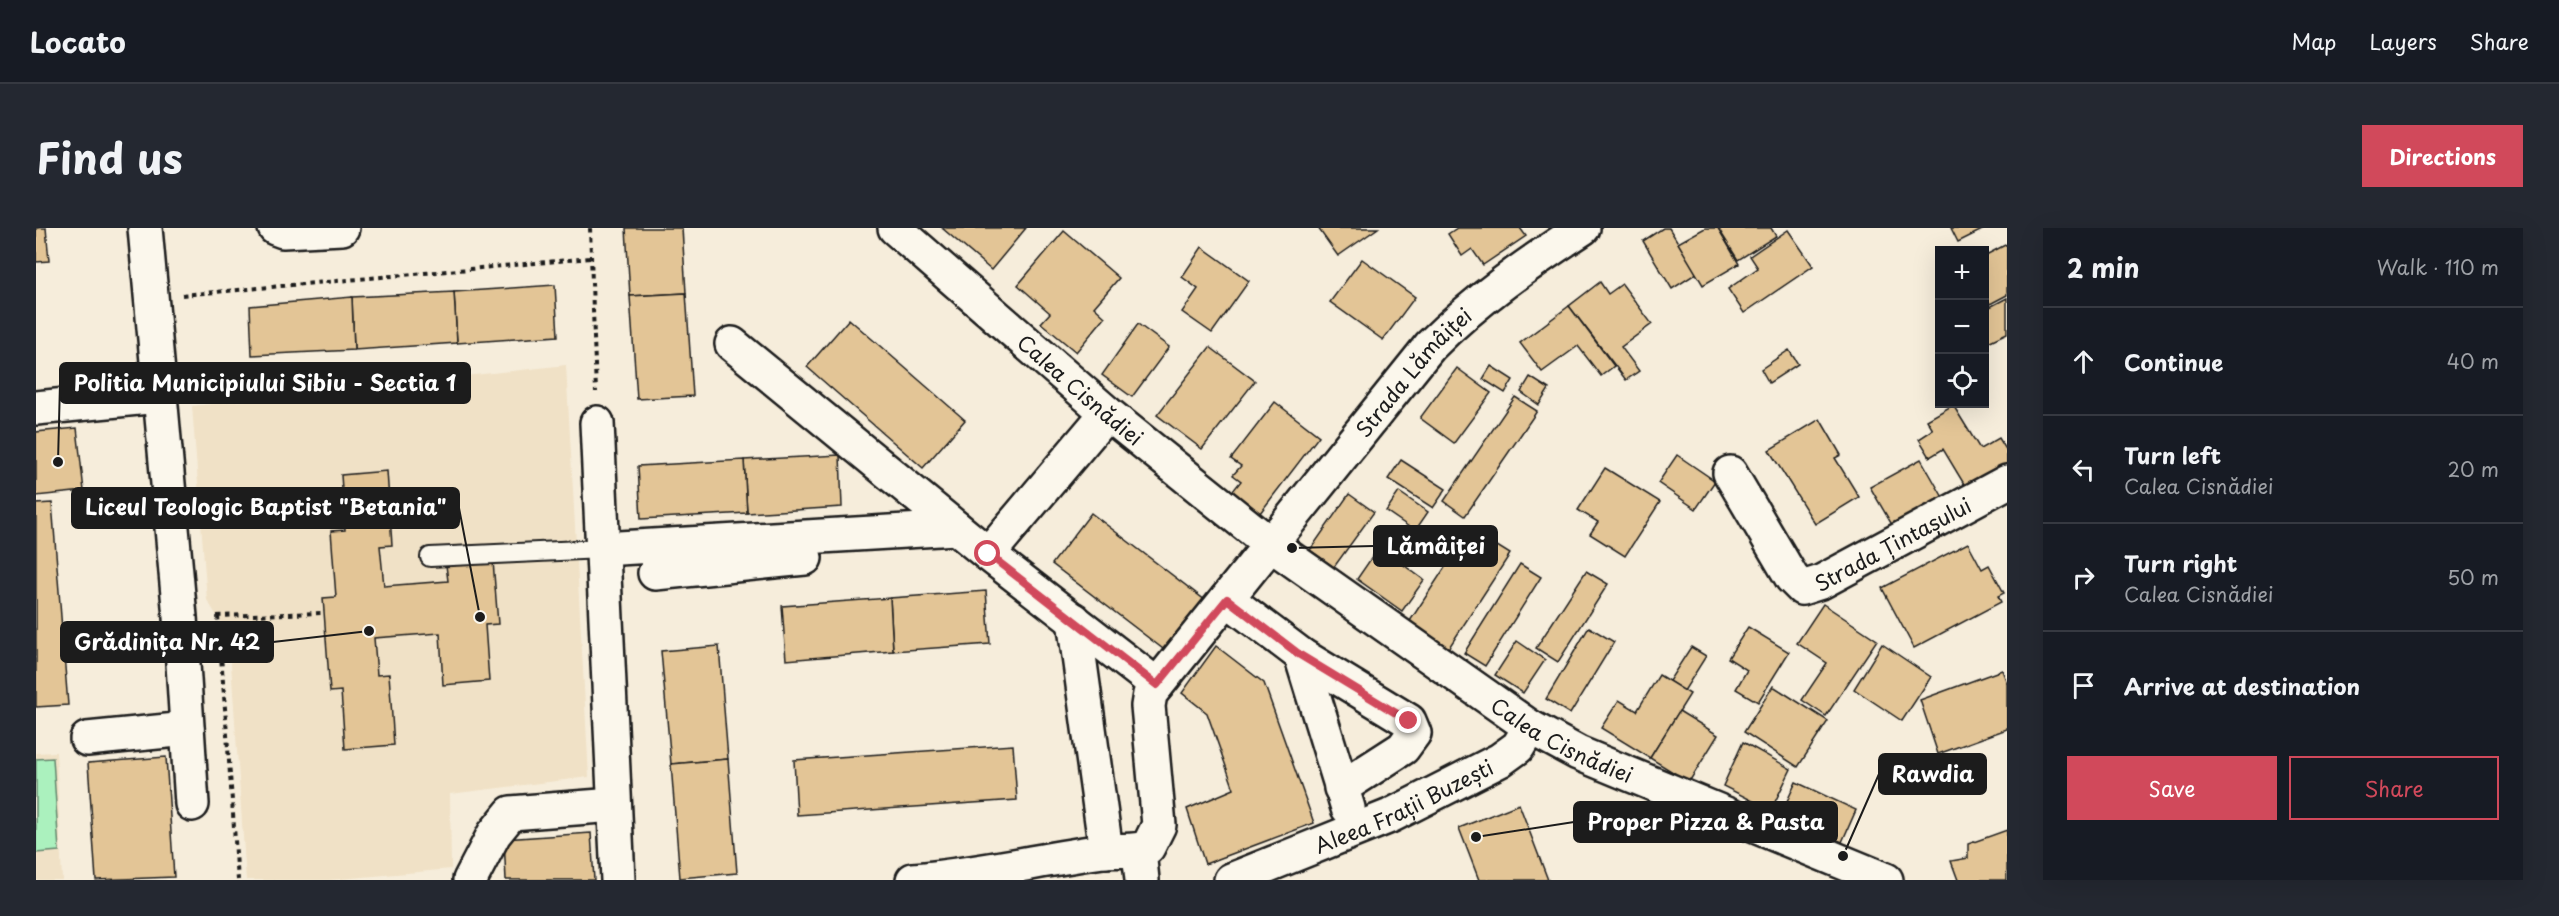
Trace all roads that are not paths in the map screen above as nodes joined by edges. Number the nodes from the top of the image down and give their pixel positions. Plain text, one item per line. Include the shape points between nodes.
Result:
1 (145, 228) edge
2 (275, 228) edge
3 (342, 228) edge
4 (895, 228) edge
5 (1577, 230) edge
6 (732, 344) dead end
7 (159, 396) junction
8 (36, 408) edge
9 (1107, 413) junction
10 (597, 423) road end
11 (1730, 473) dead end
12 (2007, 483) edge
13 (972, 541) junction
14 (1270, 544) junction
15 (602, 549) junction
16 (429, 557) dead end
17 (655, 573) dead end
18 (1227, 599) junction
19 (1074, 620) junction
20 (1300, 655) junction
21 (1157, 685) junction
22 (1530, 727) junction
23 (187, 729) junction
24 (87, 739) dead end
25 (1341, 788) junction
26 (192, 804) dead end
27 (614, 805) junction
28 (1355, 831) junction
29 (1106, 851) junction
30 (1141, 866) edge
31 (963, 878) edge
32 (470, 880) edge
33 (618, 880) edge
34 (914, 880) edge
35 (1232, 880) edge
36 (1886, 880) edge

1 - 7 street
2 - 3 street
4 - 9 street, Calea Cisnădiei
5 - 14 street, Strada Lămâiței via 1456,319
6 - 13 street
7 - 8 street
7 - 23 street
9 - 13 street
9 - 14 street, Calea Cisnădiei
10 - 15 street
11 - 12 street, Strada Țintașului via 1792,578 1802,588 1841,572
13 - 15 street
13 - 17 street
13 - 19 street
14 - 18 street
14 - 22 street, Calea Cisnădiei
15 - 16 lane
15 - 27 street
18 - 20 street
18 - 21 street
19 - 21 street
19 - 29 street
20 - 25 street
20 - 25 street via 1409,721 1413,728 1414,733 1403,748
21 - 30 street via 1148,706 1159,825
22 - 28 street, Aleea Frații Buzești via 1518,747 1500,760
22 - 36 street, Calea Cisnădiei via 1578,753
23 - 24 street
23 - 26 street
25 - 28 street
27 - 32 street via 511,813 494,834
27 - 33 street
28 - 35 street, Aleea Frații Buzești
29 - 30 street
29 - 31 street
31 - 34 street

